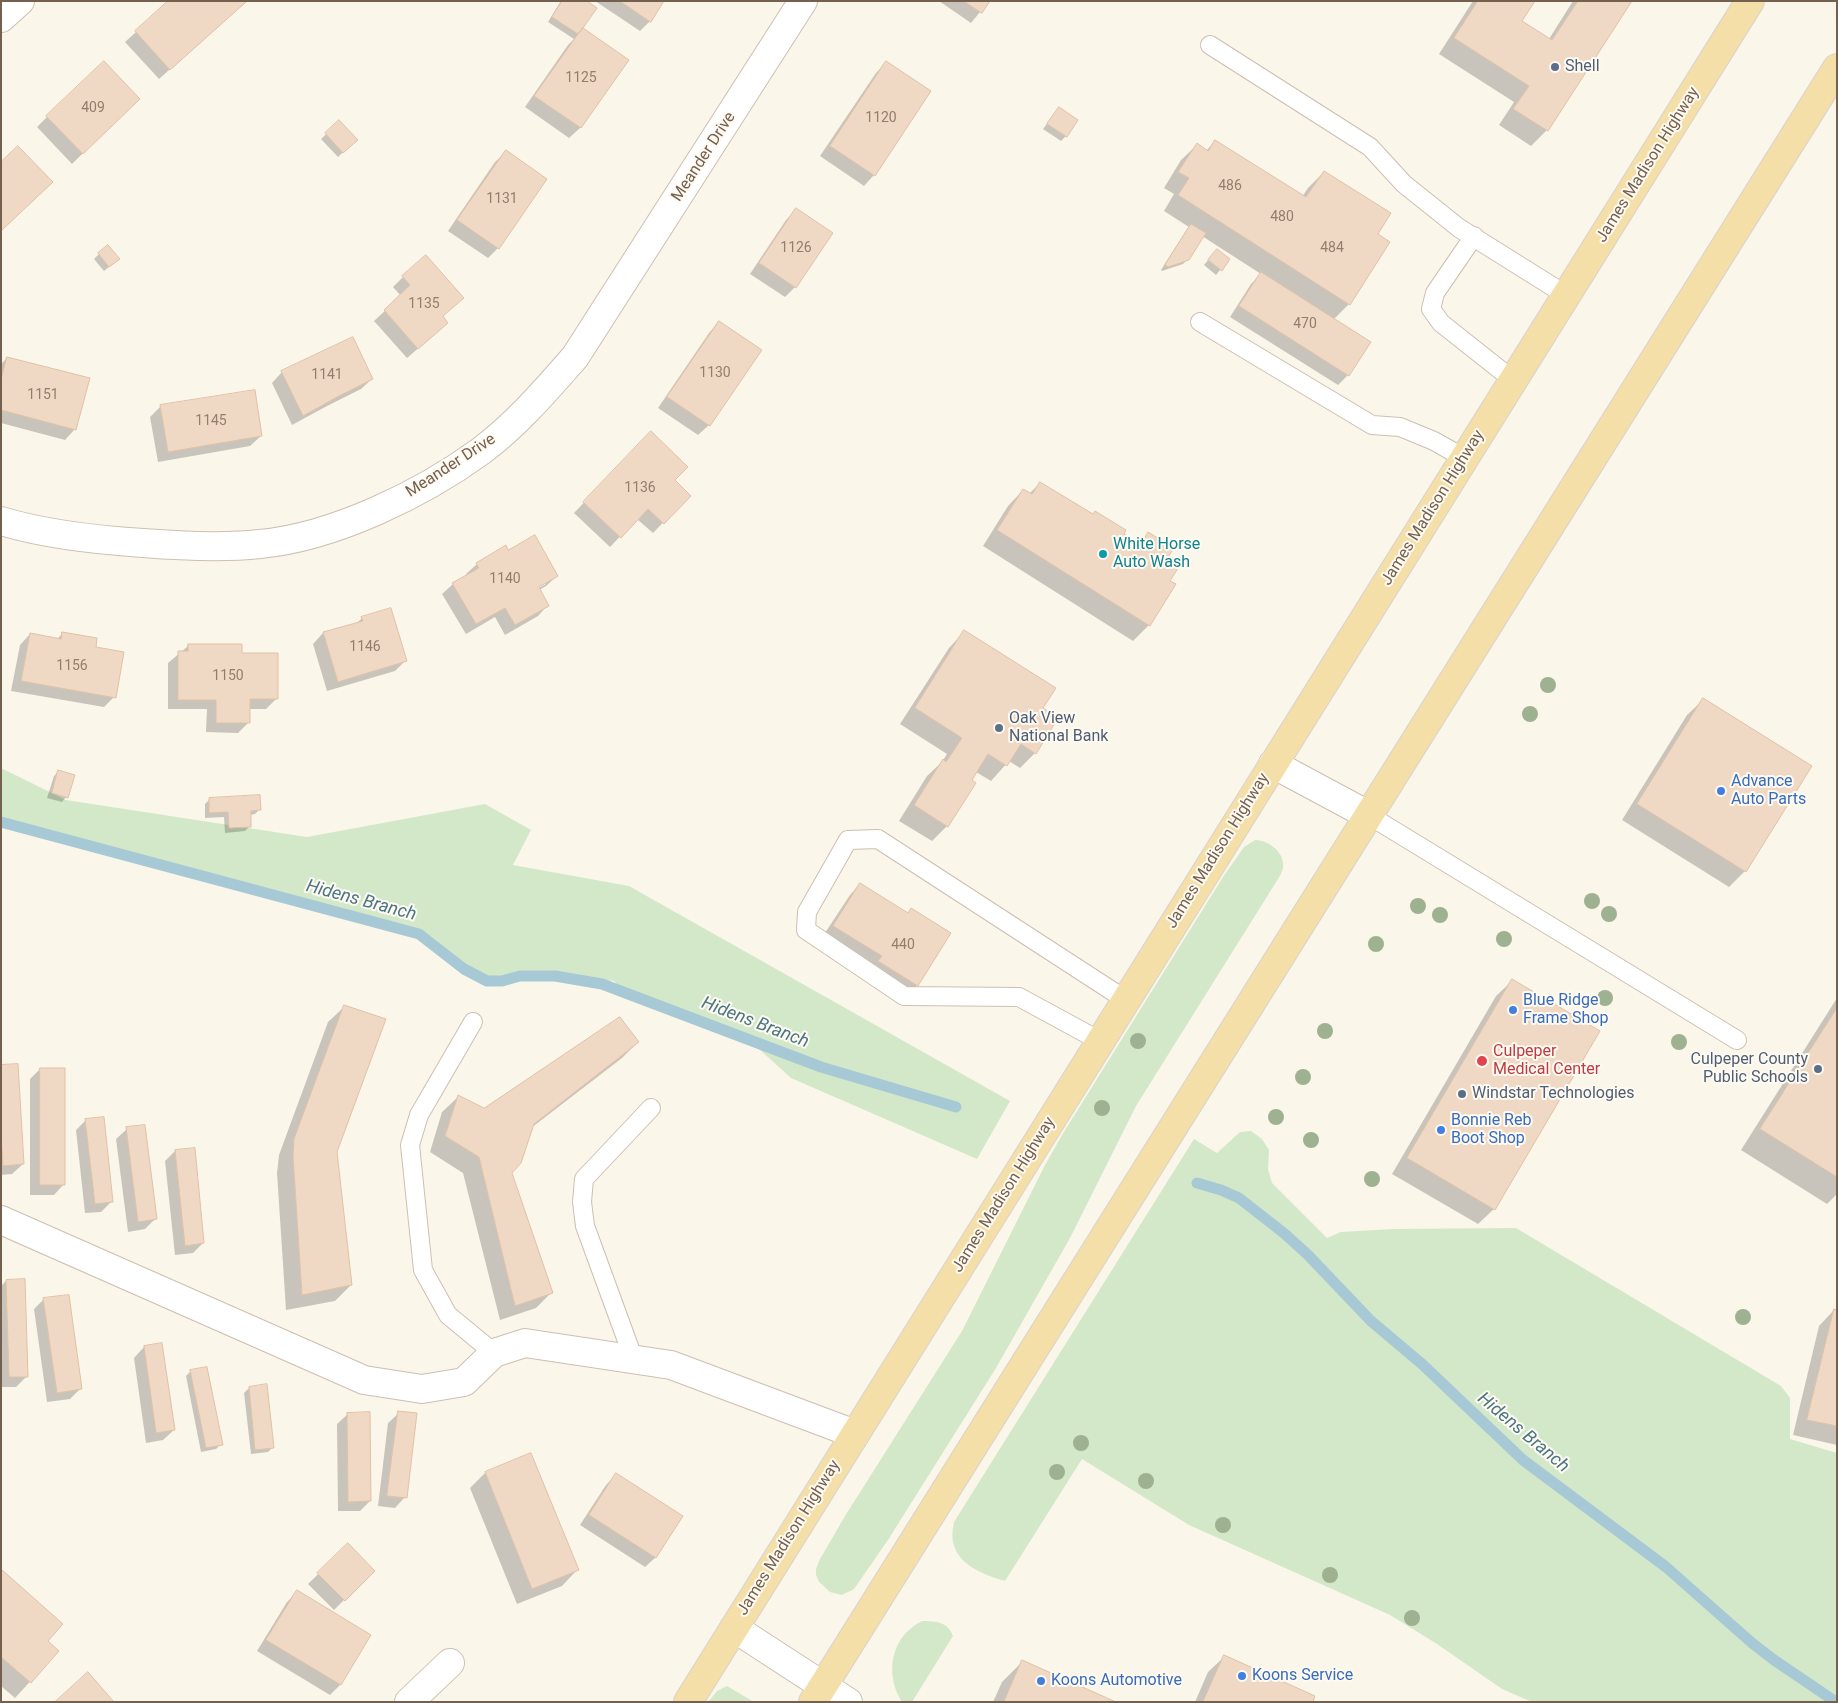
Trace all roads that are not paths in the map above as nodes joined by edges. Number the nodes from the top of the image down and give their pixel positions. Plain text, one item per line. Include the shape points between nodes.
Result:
1 (20, 1) edge
2 (803, 1) edge
3 (1750, 1) edge
4 (1, 18) edge
5 (1210, 45) dead end
6 (1837, 68) edge
7 (1474, 236) junction
8 (1566, 295) junction
9 (1200, 322) dead end
10 (1513, 380) junction
11 (1464, 458) junction
12 (1, 521) edge
13 (1273, 764) junction
14 (1370, 816) junction
15 (1126, 1000) junction
16 (473, 1022) dead end
17 (1737, 1040) dead end
18 (1100, 1041) junction
19 (651, 1108) dead end
20 (1, 1220) edge
21 (494, 1353) junction
22 (634, 1360) junction
23 (854, 1434) junction
24 (734, 1628) junction
25 (450, 1663) dead end
26 (818, 1694) edge
27 (409, 1702) edge
28 (688, 1702) edge
29 (848, 1702) edge

1 - 4 street
2 - 12 street, Meander Drive via 575,357 531,407 481,450 414,493 366,516 303,536 260,544 177,546 93,540
3 - 8 main road, James Madison Highway
5 - 7 lane via 1370,147 1404,184 1459,228
6 - 14 main road
7 - 8 lane
7 - 10 lane via 1434,293 1431,309 1441,323
8 - 10 main road, James Madison Highway
9 - 11 lane via 1372,425 1400,427
10 - 11 main road, James Madison Highway
11 - 13 main road, James Madison Highway
13 - 14 street
13 - 15 main road, James Madison Highway
14 - 17 lane
14 - 26 main road
15 - 18 main road, James Madison Highway
15 - 18 lane via 878,839 848,840 807,912 806,930 904,996 1019,997
16 - 21 lane via 419,1115 410,1145 423,1270 448,1316
18 - 23 main road, James Madison Highway
19 - 22 lane via 584,1179 582,1202 585,1226
20 - 21 street via 364,1380 422,1389 464,1382
21 - 22 street via 525,1342
22 - 23 street via 671,1365
23 - 24 main road, James Madison Highway
24 - 26 street
24 - 28 main road, James Madison Highway
25 - 27 street
26 - 29 street

